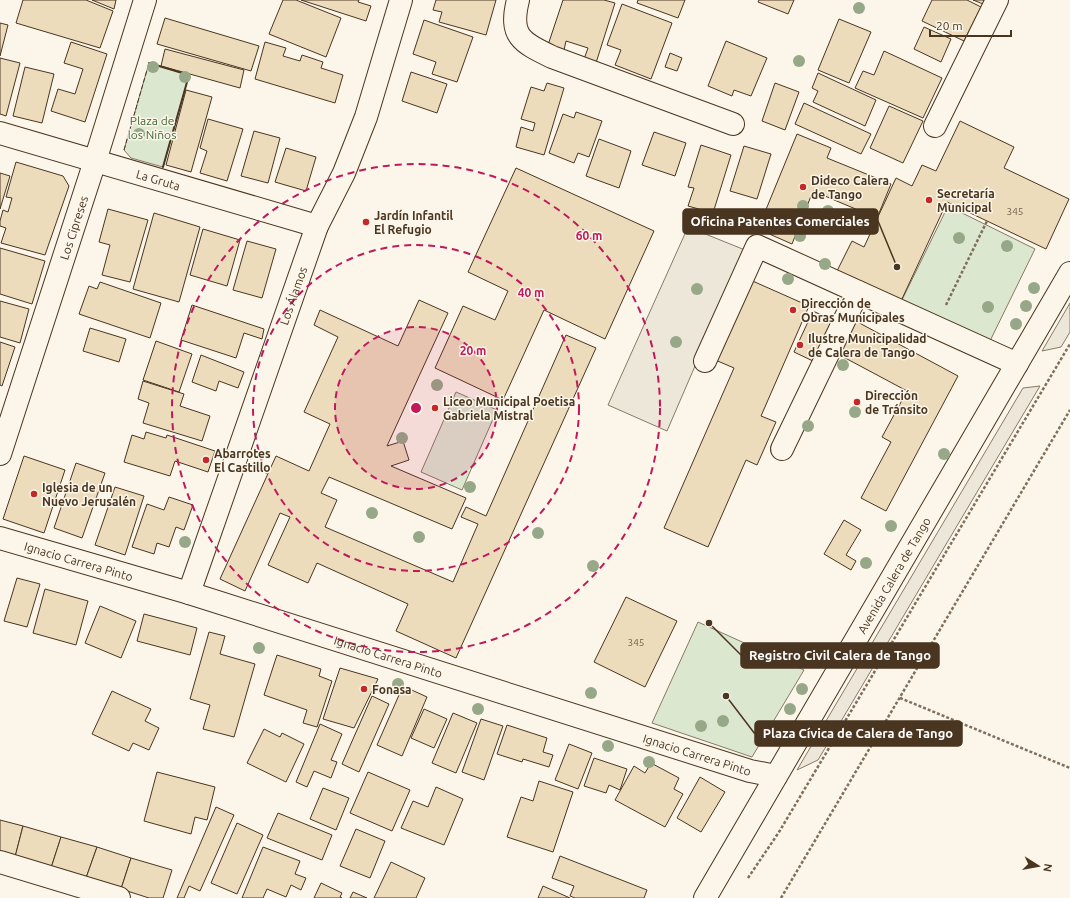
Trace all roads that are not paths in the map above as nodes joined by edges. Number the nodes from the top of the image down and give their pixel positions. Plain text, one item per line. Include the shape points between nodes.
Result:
1 (145, 0) edge
2 (401, 0) edge
3 (518, 0) edge
4 (997, 0) edge
5 (734, 124) dead end
6 (935, 126) dead end
7 (0, 133) edge
8 (95, 161) junction
9 (317, 226) junction
10 (1070, 273) edge
11 (858, 292) junction
12 (705, 361) dead end
13 (1017, 364) junction
14 (782, 449) dead end
15 (0, 454) edge
16 (0, 538) edge
17 (189, 593) junction
18 (776, 776) junction
19 (0, 862) edge
20 (119, 898) edge
21 (705, 898) edge

1 - 8 street, Los Cipreses
2 - 9 street, Los Álamos via 366,117 344,173
3 - 5 street via 515,28 522,39 532,46 552,57
4 - 6 street
7 - 8 street, La Gruta
8 - 9 street, La Gruta
8 - 15 street, Los Cipreses
9 - 17 street, Los Álamos
10 - 13 street, Avenida Calera de Tango
11 - 12 street via 757,246
11 - 13 street
11 - 14 street
13 - 18 street, Avenida Calera de Tango
16 - 17 street, Ignacio Carrera Pinto
17 - 18 street, Ignacio Carrera Pinto via 743,768
18 - 21 street, Avenida Calera de Tango
19 - 20 street

